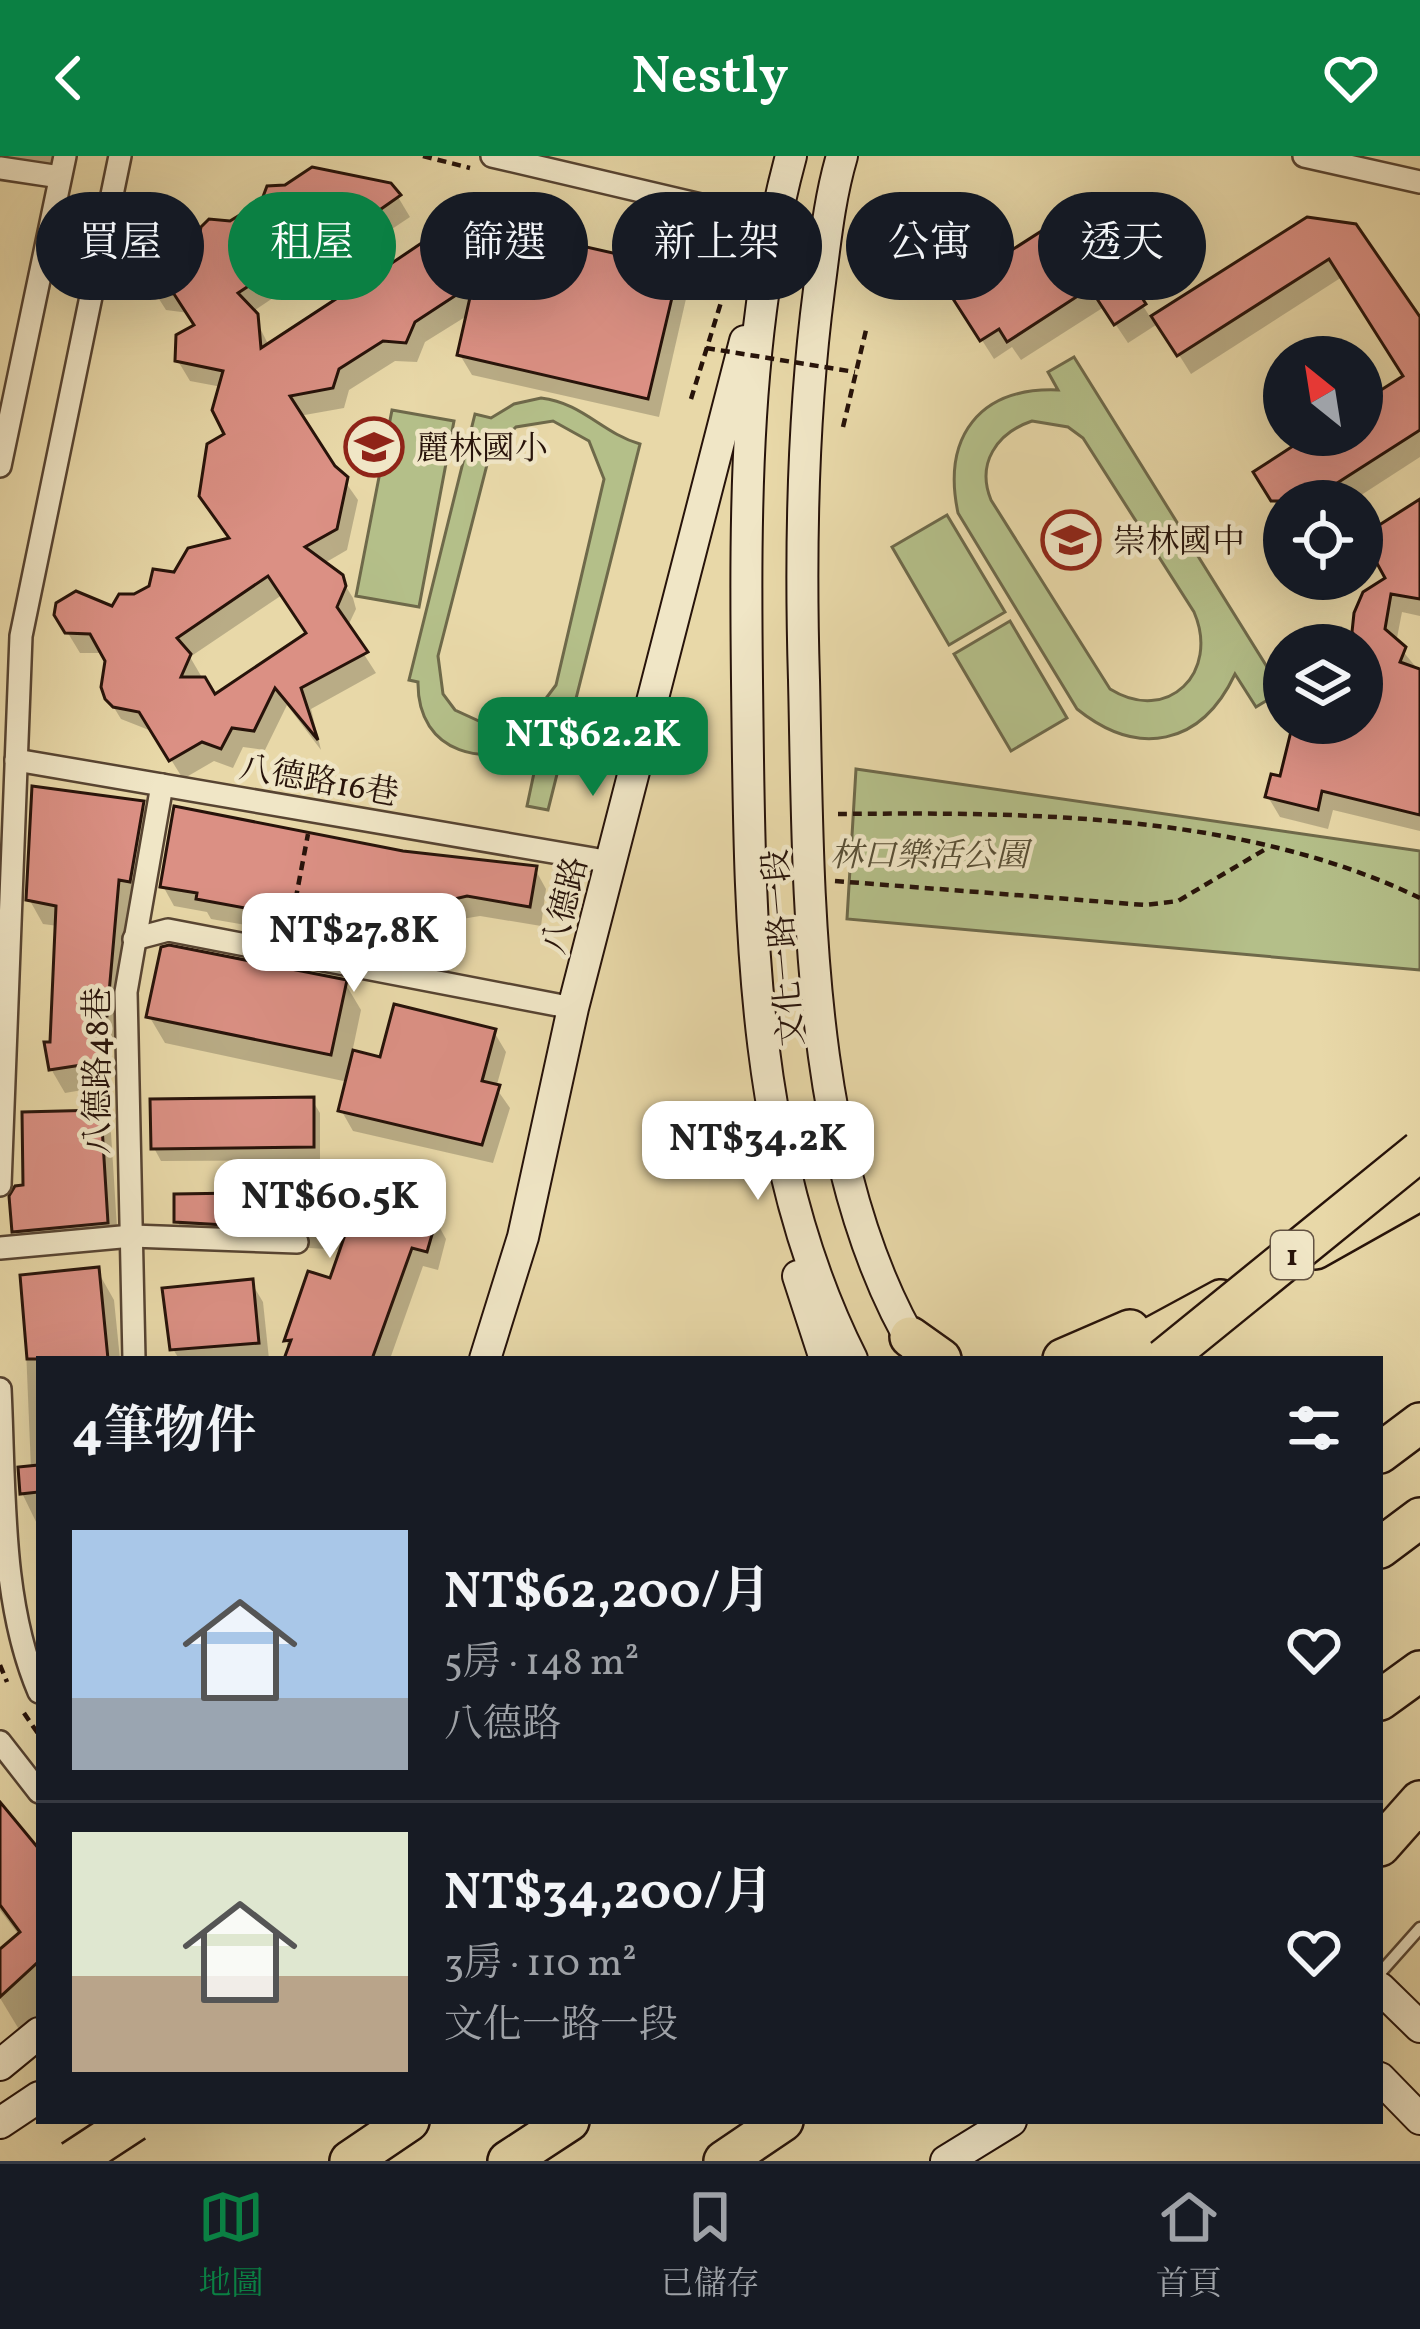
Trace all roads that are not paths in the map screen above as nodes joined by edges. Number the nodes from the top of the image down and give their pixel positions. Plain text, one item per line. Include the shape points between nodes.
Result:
1 (120, 156) edge
2 (492, 156) edge
3 (791, 156) edge
4 (842, 156) edge
5 (1304, 156) edge
6 (62, 167) edge
7 (0, 168) edge
8 (1420, 182) edge
9 (645, 192) edge
10 (781, 192) edge
11 (756, 300) edge
12 (763, 300) edge
13 (0, 466) edge
14 (10, 633) edge
15 (16, 760) junction
16 (162, 785) junction
17 (611, 862) junction
18 (134, 939) junction
19 (573, 1008) junction
20 (1420, 1151) edge
21 (785, 1175) junction
22 (0, 1185) edge
23 (1420, 1190) edge
24 (1379, 1214) junction
25 (131, 1236) junction
26 (297, 1242) dead end
27 (0, 1248) edge
28 (924, 1352) edge
29 (134, 1356) edge
30 (485, 1356) edge
31 (824, 1356) edge
32 (851, 1356) edge
33 (1069, 1356) edge
34 (1118, 1356) edge
35 (1168, 1356) edge
36 (0, 1390) edge
37 (1420, 1423) edge
38 (1383, 1451) edge
39 (1420, 1519) edge
40 (1383, 1547) edge
41 (1420, 1671) edge
42 (36, 1686) edge
43 (1383, 1698) edge
44 (0, 1742) edge
45 (36, 1788) edge
46 (1420, 1801) edge
47 (1383, 1843) edge
48 (1420, 1928) edge
49 (1383, 1969) edge
50 (1383, 1991) edge
51 (1420, 2027) edge
52 (36, 2035) edge
53 (0, 2065) edge
54 (1383, 2081) edge
55 (36, 2099) edge
56 (1420, 2119) edge
57 (0, 2123) edge
58 (112, 2124) edge
59 (130, 2124) edge
60 (405, 2124) edge
61 (564, 2124) edge
62 (588, 2124) edge
63 (779, 2124) edge
64 (1006, 2124) edge
65 (74, 2161) edge
66 (350, 2161) edge
67 (508, 2161) edge
68 (541, 2161) edge
69 (724, 2161) edge
70 (946, 2161) edge

1 - 14 street
2 - 9 street
3 - 10 main road, 文化一路一段
4 - 28 main road, 文化一路一段 via 810,355 802,497 811,879 836,1118 857,1210
5 - 8 street
6 - 7 street
6 - 13 street
11 - 17 main road, 八德路
12 - 21 main road, 文化一路一段 via 750,466 748,806 760,1019
14 - 15 street
15 - 16 street, 八德路16巷
15 - 22 street
16 - 17 street, 八德路16巷
16 - 18 street, 八德路48巷
17 - 19 main road, 八德路
18 - 19 street via 168,930
18 - 25 street, 八德路48巷 via 126,992
19 - 30 main road, 八德路 via 523,1238
20 - 35 highway, 1, bridge
21 - 31 main road via 799,1281
21 - 32 main road, 文化一路一段
23 - 24 highway
24 - 33 highway
24 - 34 highway
25 - 26 street
25 - 27 street
25 - 29 street, 八德路48巷
36 - 42 street via 8,1568 20,1651
37 - 38 highway
39 - 40 highway
41 - 43 highway
44 - 45 street
46 - 47 highway
48 - 49 lane
50 - 51 main road
52 - 53 main road
54 - 56 main road
55 - 57 main road
58 - 65 highway
59 - 65 highway, bridge
60 - 66 highway
61 - 67 highway
62 - 68 highway
63 - 69 highway
64 - 70 main road

